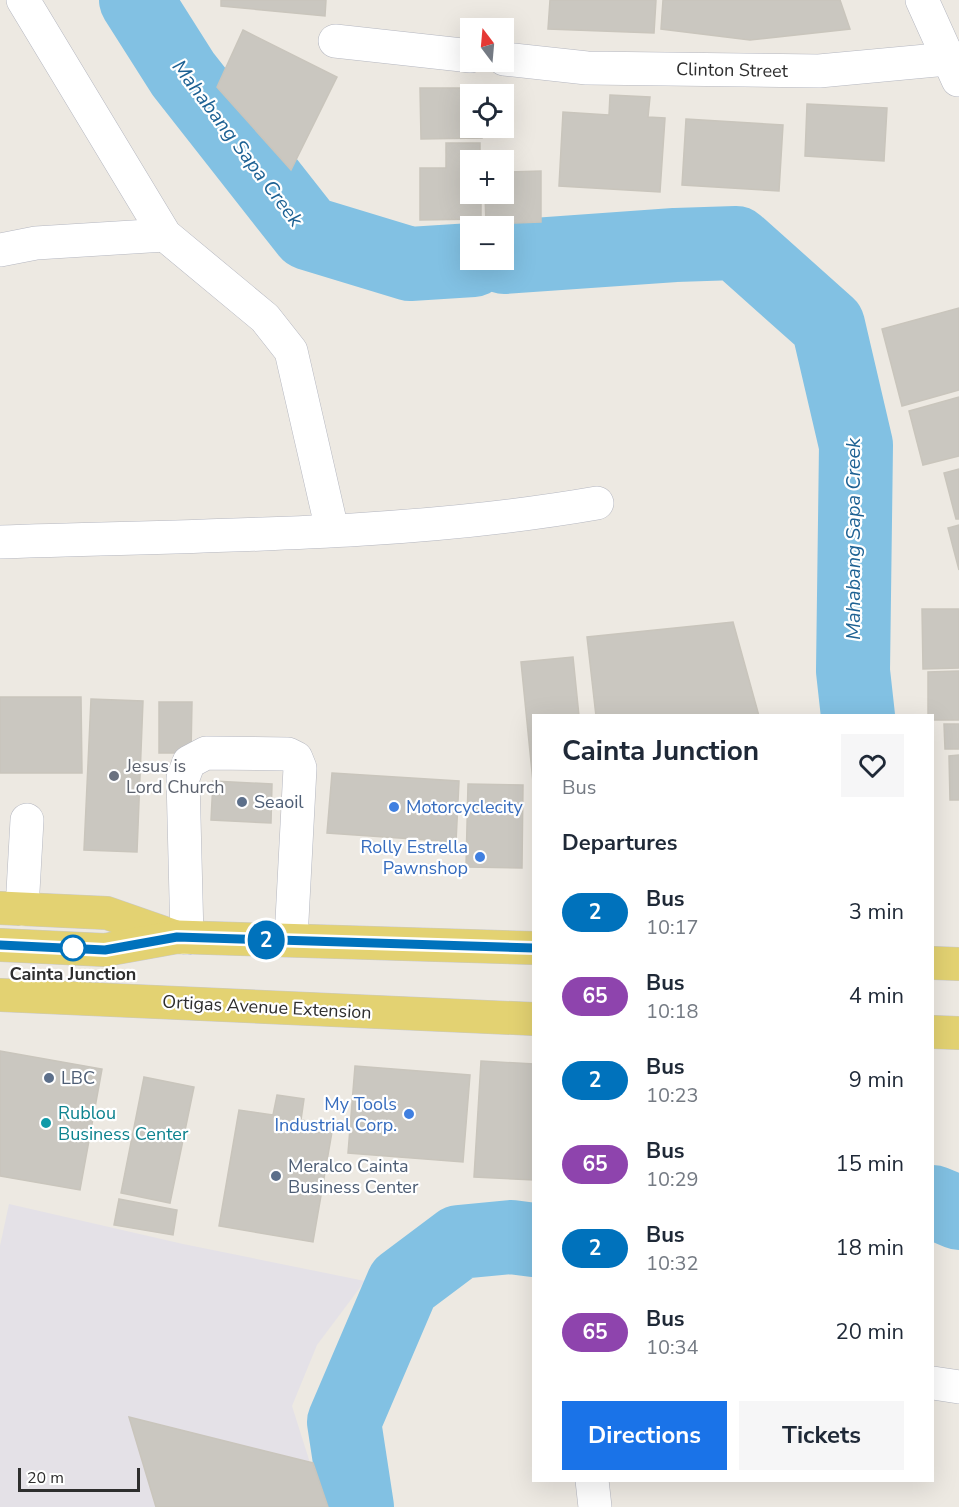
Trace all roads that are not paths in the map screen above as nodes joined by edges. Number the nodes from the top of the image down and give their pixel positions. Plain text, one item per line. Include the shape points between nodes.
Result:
1 (23, 0) edge
2 (922, 0) edge
3 (335, 41) dead end
4 (460, 55) edge
5 (514, 60) edge
6 (956, 67) edge
7 (165, 235) junction
8 (0, 250) edge
9 (597, 503) dead end
10 (332, 530) junction
11 (0, 542) edge
12 (27, 820) dead end
13 (11, 909) edge
14 (182, 938) junction
15 (291, 939) junction
16 (0, 945) edge
17 (532, 948) edge
18 (934, 963) edge
19 (959, 964) edge
20 (0, 995) edge
21 (532, 1019) edge
22 (934, 1032) edge
23 (959, 1033) edge
24 (934, 1383) edge
25 (959, 1387) edge
26 (592, 1482) edge
27 (595, 1507) edge

1 - 7 street
2 - 6 street
3 - 4 street
5 - 6 street, Clinton Street via 587,68 819,71
7 - 8 street via 36,243
7 - 10 street via 266,318 291,351
9 - 10 street via 523,516
10 - 11 street
12 - 13 street
13 - 14 main road via 106,913
14 - 15 main road
14 - 15 street via 183,778 189,762 206,753 288,754 296,758 300,768
14 - 16 main road via 105,950
15 - 17 main road
18 - 19 main road
20 - 21 main road, Ortigas Avenue Extension
22 - 23 main road
24 - 25 street
26 - 27 street

